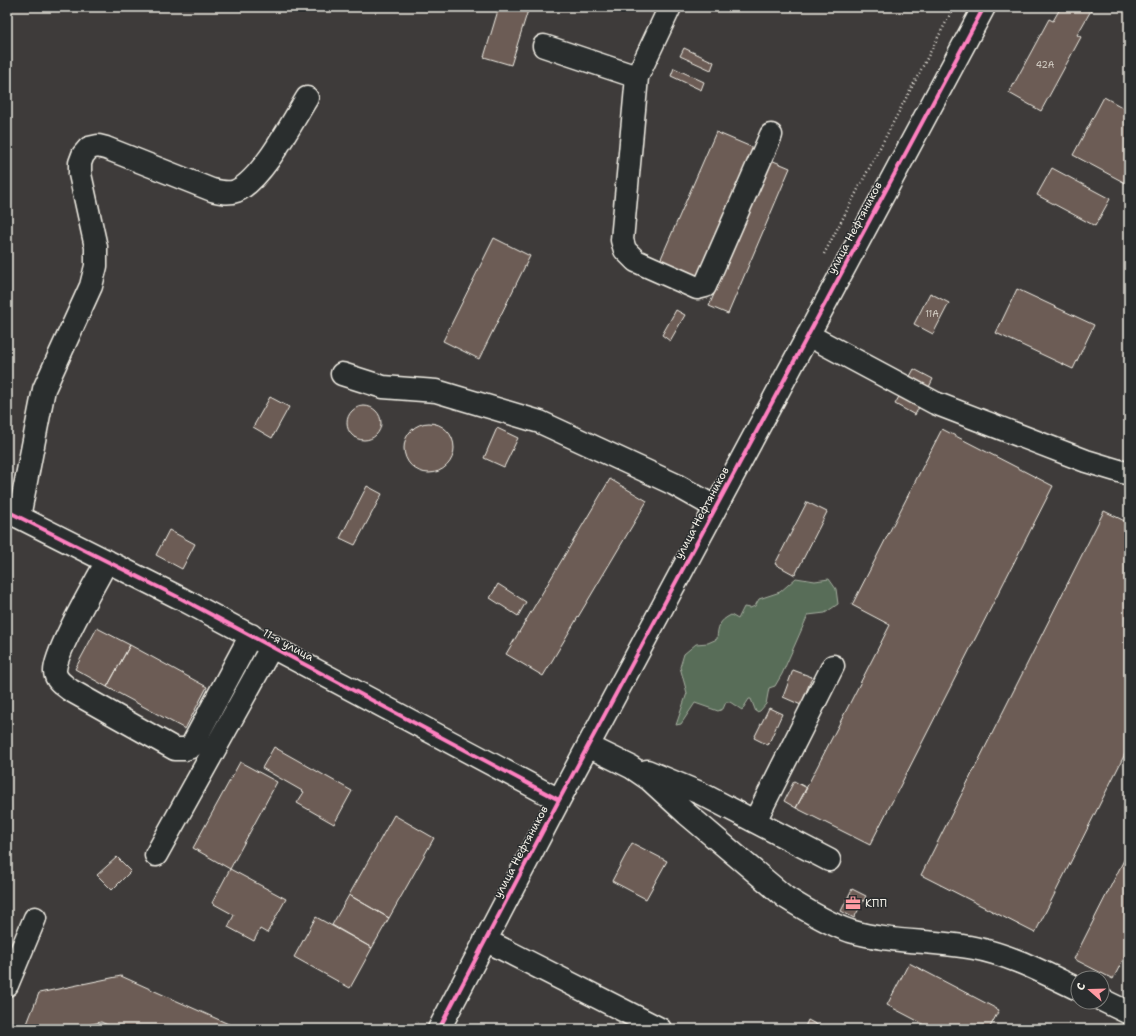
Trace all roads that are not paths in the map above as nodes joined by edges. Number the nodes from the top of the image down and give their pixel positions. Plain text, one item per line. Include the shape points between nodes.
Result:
1 (670, 7) edge
2 (984, 7) edge
3 (544, 46) dead end
4 (637, 77) junction
5 (307, 98) dead end
6 (771, 136) dead end
7 (808, 335) junction
8 (342, 374) dead end
9 (1129, 474) edge
10 (716, 507) junction
11 (13, 514) edge
12 (107, 561) junction
13 (251, 635) junction
14 (272, 646) junction
15 (833, 666) dead end
16 (588, 746) junction
17 (631, 767) junction
18 (559, 800) junction
19 (755, 821) junction
20 (156, 855) dead end
21 (829, 860) dead end
22 (35, 918) dead end
23 (485, 940) junction
24 (7, 985) edge
25 (1070, 985) edge
26 (1110, 1003) edge
27 (1127, 1008) edge
28 (439, 1029) edge
29 (660, 1029) edge

1 - 4 street
2 - 7 street, улица Нефтяников
3 - 4 street
4 - 6 street via 622,240 625,250 636,261 690,285 702,288 708,283
5 - 11 street via 269,158 248,183 235,191 223,193 212,190 98,146 89,148 83,155 80,174 96,247 96,266 91,286 44,389
7 - 9 street via 935,403 1086,461
7 - 10 street, улица Нефтяников
8 - 10 street via 383,387 436,391 540,422 674,484
10 - 16 street, улица Нефтяников
11 - 12 street, 11-я улица
12 - 13 street, 11-я улица
12 - 13 street via 57,656 55,674 59,682 70,690 175,749 191,747
13 - 14 street, 11-я улица
14 - 18 street, 11-я улица
14 - 20 street
15 - 19 street
16 - 17 street
16 - 18 street, улица Нефтяников
17 - 19 street via 694,790
17 - 25 street via 650,780 687,814 803,909 849,930 872,936 973,948 1008,956
18 - 23 street, улица Нефтяников
19 - 21 street
22 - 24 street
23 - 28 street, улица Нефтяников
23 - 29 street
26 - 27 street

